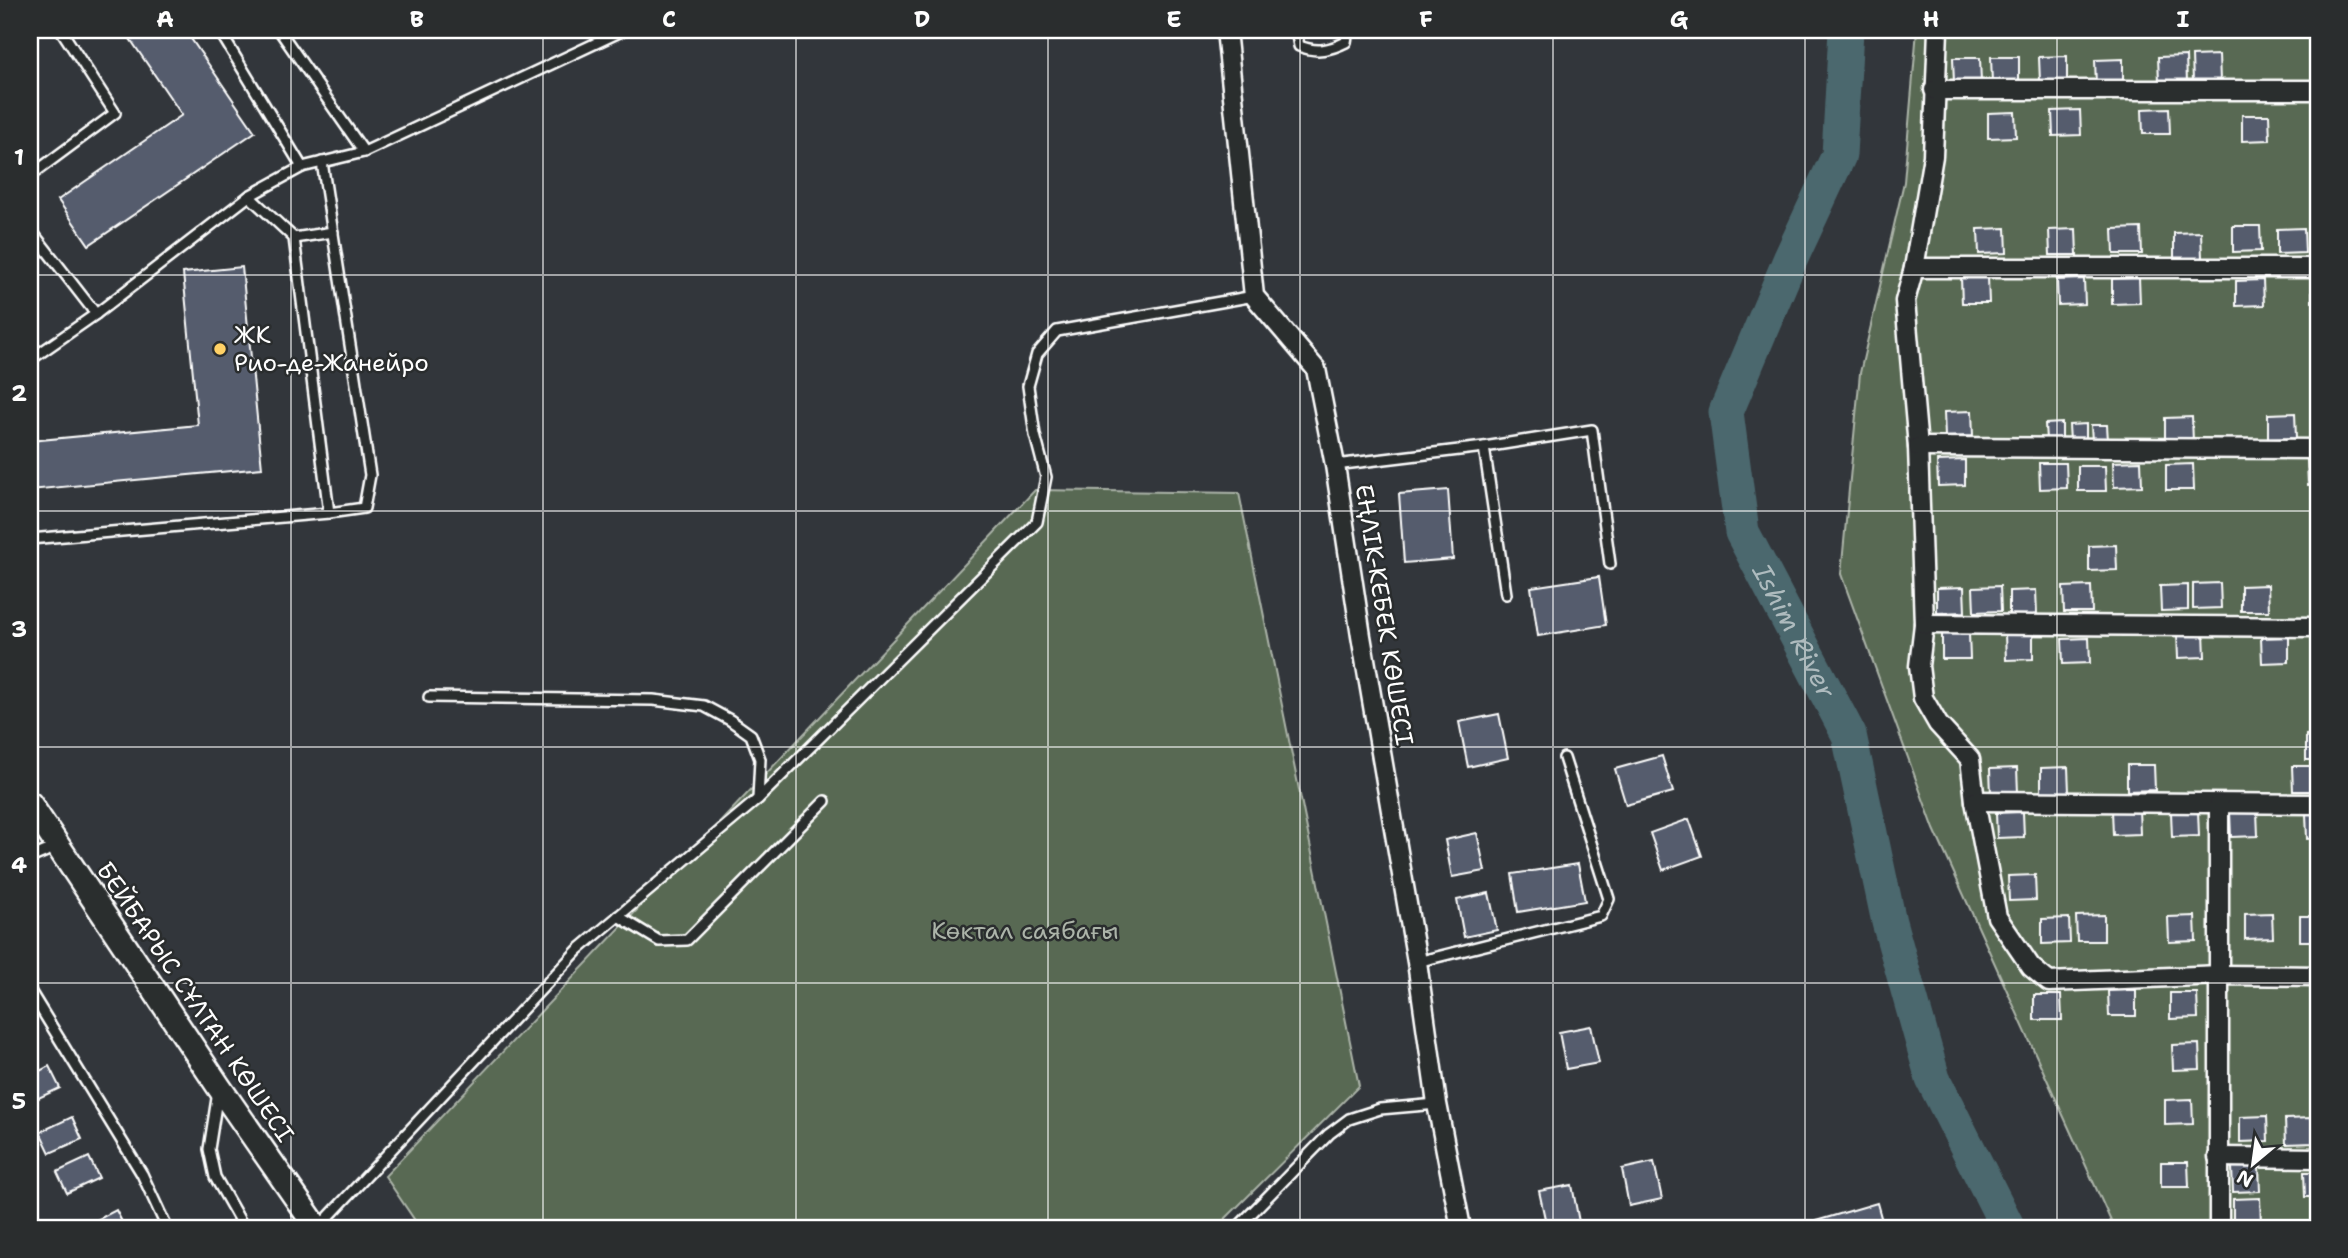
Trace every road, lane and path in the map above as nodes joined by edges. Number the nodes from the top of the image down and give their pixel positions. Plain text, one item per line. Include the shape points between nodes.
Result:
1 (61, 30) edge
2 (219, 30) edge
3 (279, 30) edge
4 (624, 30) edge
5 (1226, 30) edge
6 (1296, 30) edge
7 (1348, 30) edge
8 (1938, 30) edge
9 (1934, 90) junction
10 (2318, 90) edge
11 (364, 152) junction
12 (322, 162) junction
13 (302, 167) junction
14 (30, 176) edge
15 (249, 196) junction
16 (30, 229) edge
17 (333, 233) junction
18 (294, 238) junction
19 (1913, 268) junction
20 (2318, 268) edge
21 (1254, 296) junction
22 (96, 314) junction
23 (30, 360) edge
24 (1484, 447) junction
25 (1918, 447) junction
26 (2318, 449) edge
27 (1335, 465) junction
28 (329, 513) junction
29 (30, 539) edge
30 (1610, 564) dead end
31 (1506, 594) dead end
32 (1924, 624) junction
33 (2318, 627) edge
34 (429, 697) dead end
35 (1564, 758) dead end
36 (758, 799) junction
37 (825, 801) dead end
38 (1976, 801) junction
39 (30, 804) edge
40 (2219, 804) junction
41 (2318, 804) edge
42 (58, 846) junction
43 (30, 858) edge
44 (618, 916) junction
45 (1417, 962) junction
46 (2221, 975) junction
47 (2318, 976) edge
48 (30, 991) edge
49 (219, 1087) junction
50 (1437, 1104) junction
51 (2218, 1157) junction
52 (2318, 1158) edge
53 (167, 1228) edge
54 (244, 1228) edge
55 (317, 1228) edge
56 (1237, 1228) edge
57 (1461, 1228) edge
58 (2219, 1228) edge

1 - 14 lane via 115,113
2 - 13 lane
3 - 11 lane
4 - 11 lane
5 - 21 street
6 - 7 lane via 1299,46 1311,51 1346,42
8 - 9 street
9 - 10 street
9 - 19 street via 1933,156
11 - 12 lane
12 - 13 lane
12 - 17 lane
13 - 15 lane
15 - 18 lane
15 - 22 lane
16 - 22 lane
17 - 18 lane
17 - 28 lane via 370,475 364,508
18 - 28 lane
19 - 20 street
19 - 25 street via 1905,302
21 - 27 street, ЕҢЛІК-КЕБЕК КӨШЕСІ via 1316,369
21 - 36 lane via 1057,331 1037,354 1028,386 1046,477 1037,522
22 - 23 lane
24 - 27 lane
24 - 30 lane via 1592,430
24 - 31 lane
25 - 26 street
25 - 32 street
27 - 45 street, ЕҢЛІК-КЕБЕК КӨШЕСІ
28 - 29 lane
32 - 33 street
32 - 38 street via 1919,666 1923,698 1938,724 1970,759
34 - 36 lane via 653,700 704,706 751,735 760,759
35 - 45 lane via 1609,899 1601,916
36 - 44 lane
37 - 44 lane via 687,940 659,941
38 - 40 street
38 - 46 street via 1997,917 2031,967 2049,982
39 - 42 street, БЕЙБАРЫС СҰЛТАН КӨШЕСІ
40 - 41 street
40 - 46 street
42 - 43 lane
42 - 49 street, БЕЙБАРЫС СҰЛТАН КӨШЕСІ
44 - 55 lane via 578,950
45 - 50 street, ЕҢЛІК-КЕБЕК КӨШЕСІ
46 - 47 street
46 - 51 street
48 - 53 lane via 142,1174
49 - 54 lane via 209,1149 215,1177
49 - 55 street, БЕЙБАРЫС СҰЛТАН КӨШЕСІ
50 - 56 lane via 1380,1109 1349,1119
50 - 57 street, ЕҢЛІК-КЕБЕК КӨШЕСІ
51 - 52 street
51 - 58 street

